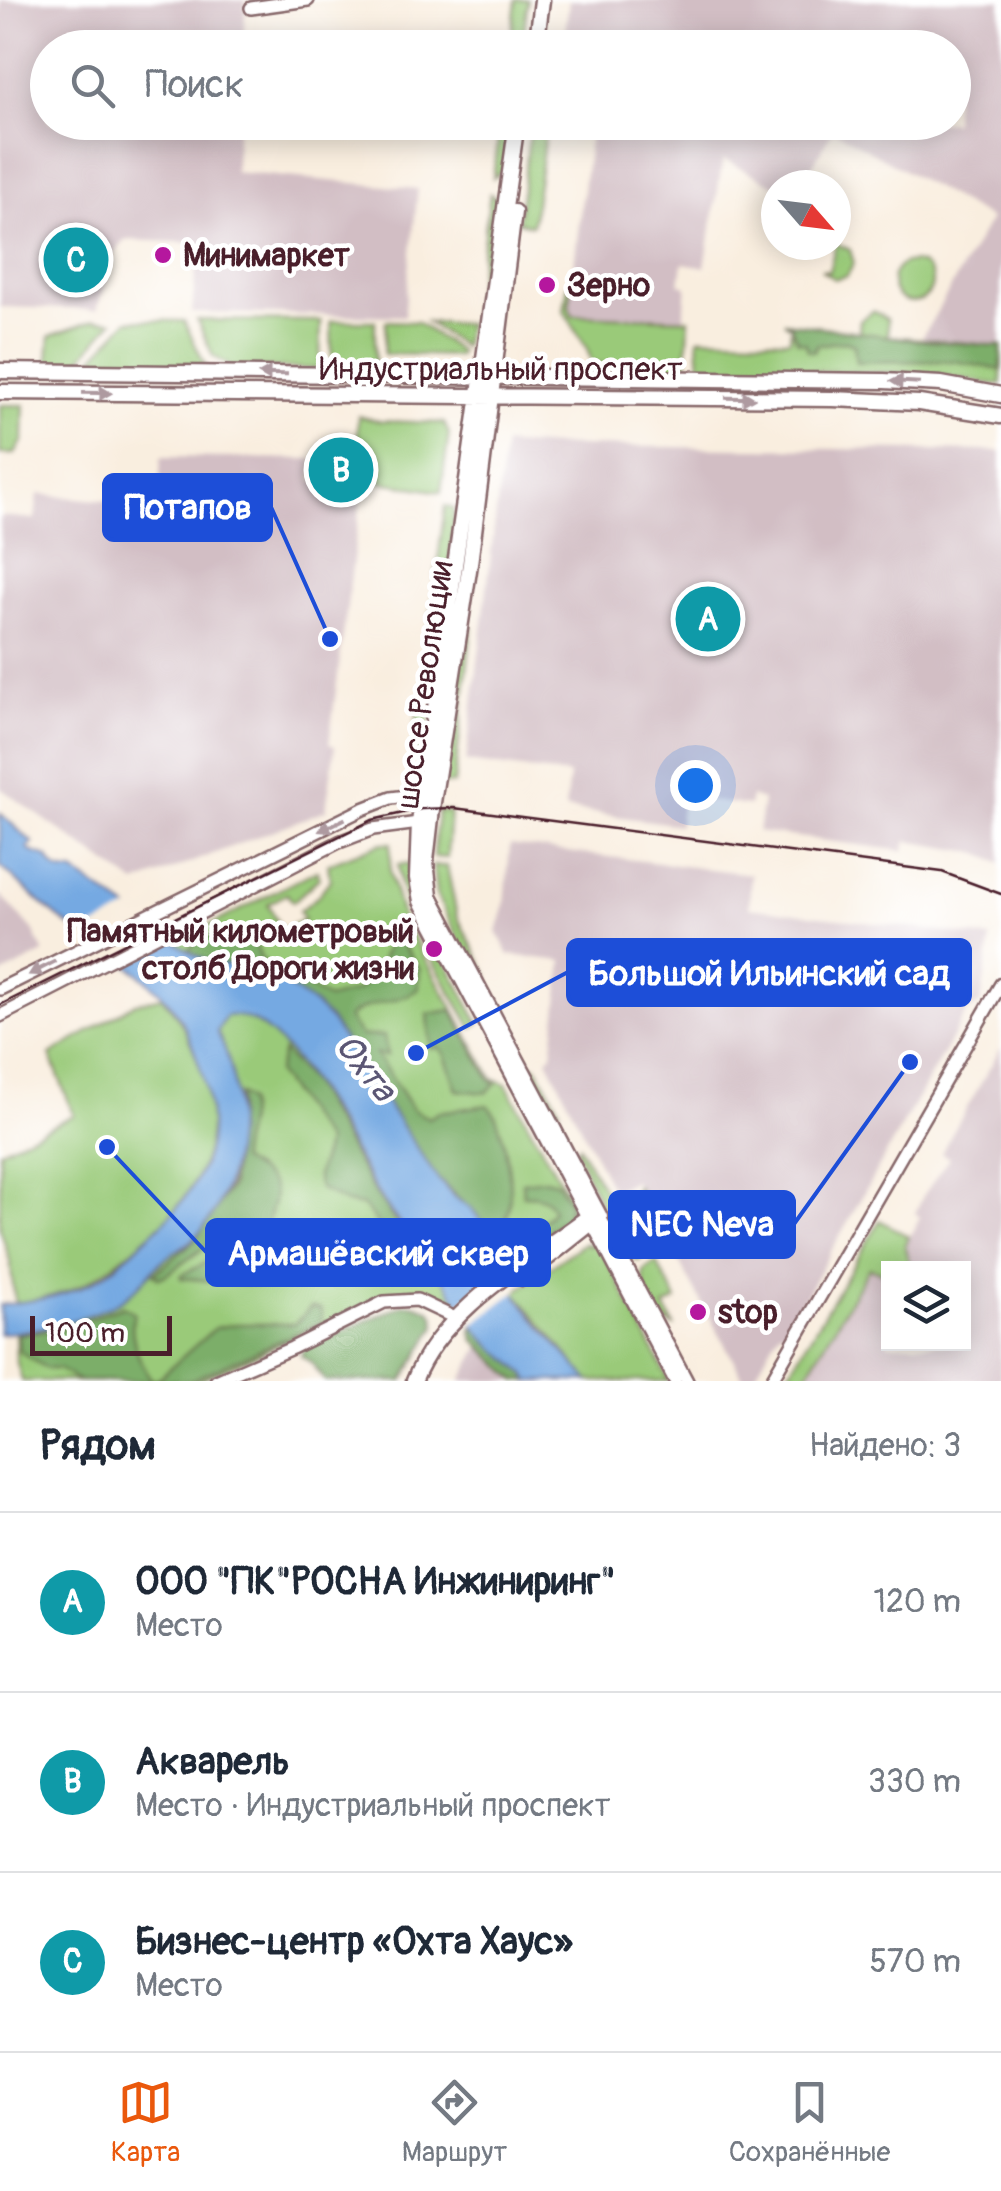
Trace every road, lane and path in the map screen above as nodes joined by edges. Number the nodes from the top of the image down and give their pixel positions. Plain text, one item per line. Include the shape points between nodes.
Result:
1 (308, 0) edge
2 (533, 0) edge
3 (542, 0) edge
4 (250, 8) dead end
5 (529, 30) edge
6 (538, 30) edge
7 (515, 140) edge
8 (523, 140) edge
9 (0, 371) edge
10 (487, 376) junction
11 (0, 392) edge
12 (1001, 395) edge
13 (484, 397) junction
14 (1001, 416) edge
15 (423, 794) junction
16 (432, 808) junction
17 (419, 823) junction
18 (1001, 984) edge
19 (0, 990) edge
20 (0, 1016) edge
21 (594, 1219) junction
22 (461, 1317) junction
23 (216, 1381) edge
24 (414, 1381) edge
25 (422, 1381) edge
26 (675, 1381) edge
27 (687, 1381) edge
28 (771, 1381) edge

1 - 4 street
2 - 5 main road
3 - 6 main road
7 - 10 main road, шоссе Революции
8 - 10 main road, шоссе Революции
10 -> 9 main road, Индустриальный проспект
12 -> 10 main road, Индустриальный проспект via 912,382
10 - 13 main road, шоссе Революции
11 -> 13 main road, Индустриальный проспект
13 -> 14 main road, Индустриальный проспект via 852,400
13 - 15 main road, шоссе Революции
13 - 16 main road, шоссе Революции
15 - 16 main road
15 - 17 main road, шоссе Революции
15 -> 19 street via 373,805
16 - 17 main road
16 - 21 main road, шоссе Революции via 430,896
17 - 20 street via 373,828 339,842
17 - 21 main road, шоссе Революции via 421,901
18 - 28 street
21 - 22 main road
21 - 26 street
21 - 27 street
22 - 23 street via 417,1300 384,1302
22 - 24 main road via 433,1346
22 - 25 main road

